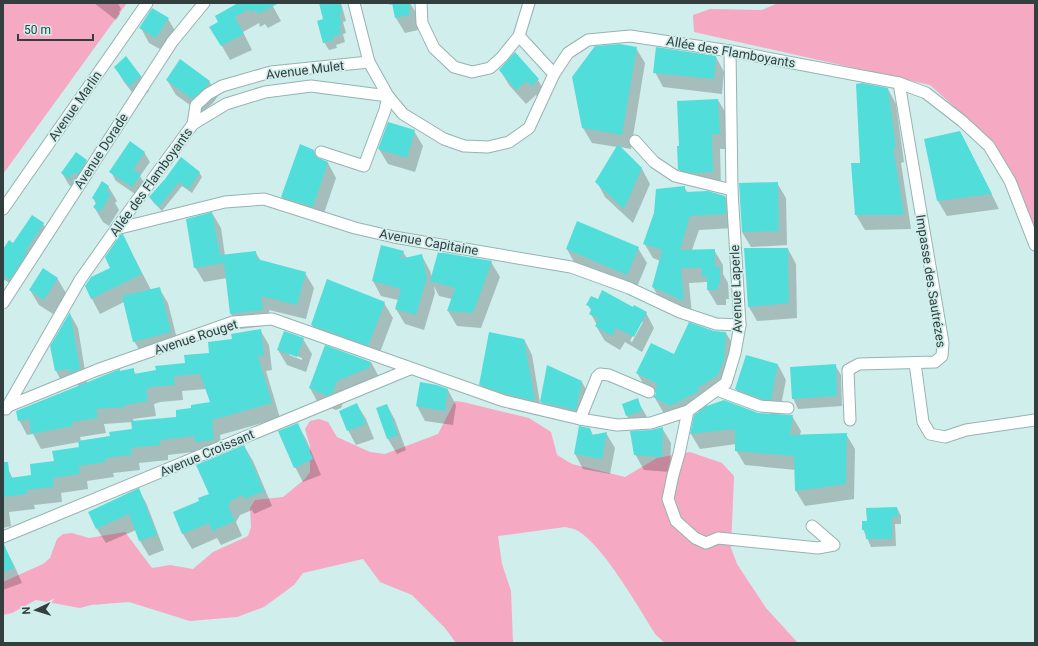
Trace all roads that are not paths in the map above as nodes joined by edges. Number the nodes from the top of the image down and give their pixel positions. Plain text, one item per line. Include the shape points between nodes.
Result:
1 (147, 3) edge
2 (204, 3) edge
3 (354, 3) edge
4 (421, 3) edge
5 (530, 3) edge
6 (519, 36) junction
7 (730, 51) junction
8 (369, 62) junction
9 (554, 74) junction
10 (899, 83) junction
11 (388, 96) junction
12 (193, 124) junction
13 (635, 141) dead end
14 (321, 152) dead end
15 (732, 190) junction
16 (3, 209) edge
17 (116, 229) junction
18 (1035, 245) edge
19 (3, 303) edge
20 (740, 325) junction
21 (915, 362) junction
22 (410, 368) junction
23 (717, 390) junction
24 (649, 392) dead end
25 (788, 408) dead end
26 (5, 410) edge
27 (688, 412) junction
28 (580, 419) junction
29 (850, 420) dead end
30 (1035, 420) edge
31 (812, 526) dead end
32 (3, 536) edge

1 - 16 street, Avenue Marlin
2 - 19 street, Avenue Dorade via 172,42
3 - 8 street, Allée des Flamboyants
4 - 6 street via 422,23 434,48 454,67 472,72 490,68
5 - 6 street
6 - 9 street
7 - 9 street, Allée des Flamboyants via 630,36 588,40 568,54
7 - 10 street, Allée des Flamboyants
7 - 15 street, Avenue Laperle
8 - 11 street, Allée des Flamboyants
8 - 12 street, Avenue Mulet via 271,72 222,86 208,94 196,106
9 - 11 street, Allée des Flamboyants via 529,128 509,142 488,147 464,146 444,140 403,114
10 - 18 street, Allée des Flamboyants via 926,93 989,146 1010,181
10 - 21 street, Impasse des Sautrézes via 943,343 942,356 935,362
11 - 12 street, Allée des Flamboyants via 311,86 265,92 226,104
11 - 14 street via 364,166
12 - 17 street, Allée des Flamboyants
13 - 15 street via 654,162 675,176
15 - 20 street, Avenue Laperle
17 - 20 street, Avenue Capitaine via 225,202 264,198 355,228 394,237 571,267 629,288 680,312 716,324
17 - 26 street, Allée des Flamboyants via 80,280
20 - 23 street, Avenue Laperle via 726,382
21 - 29 street, Impasse des Sautrézes via 859,364 848,370
21 - 30 street via 923,422 930,434 945,437 966,430
22 - 26 street, Avenue Rouget via 272,319 233,322 97,370
22 - 28 street, Avenue Laperle via 504,401
22 - 32 street, Avenue Croissant
23 - 25 street via 760,406
23 - 27 street, Avenue Laperle
24 - 28 street via 609,375 600,374
27 - 28 street, Avenue Laperle via 652,423 617,425
27 - 31 street via 668,499 676,521 695,538 706,543 718,538 818,548 834,544

